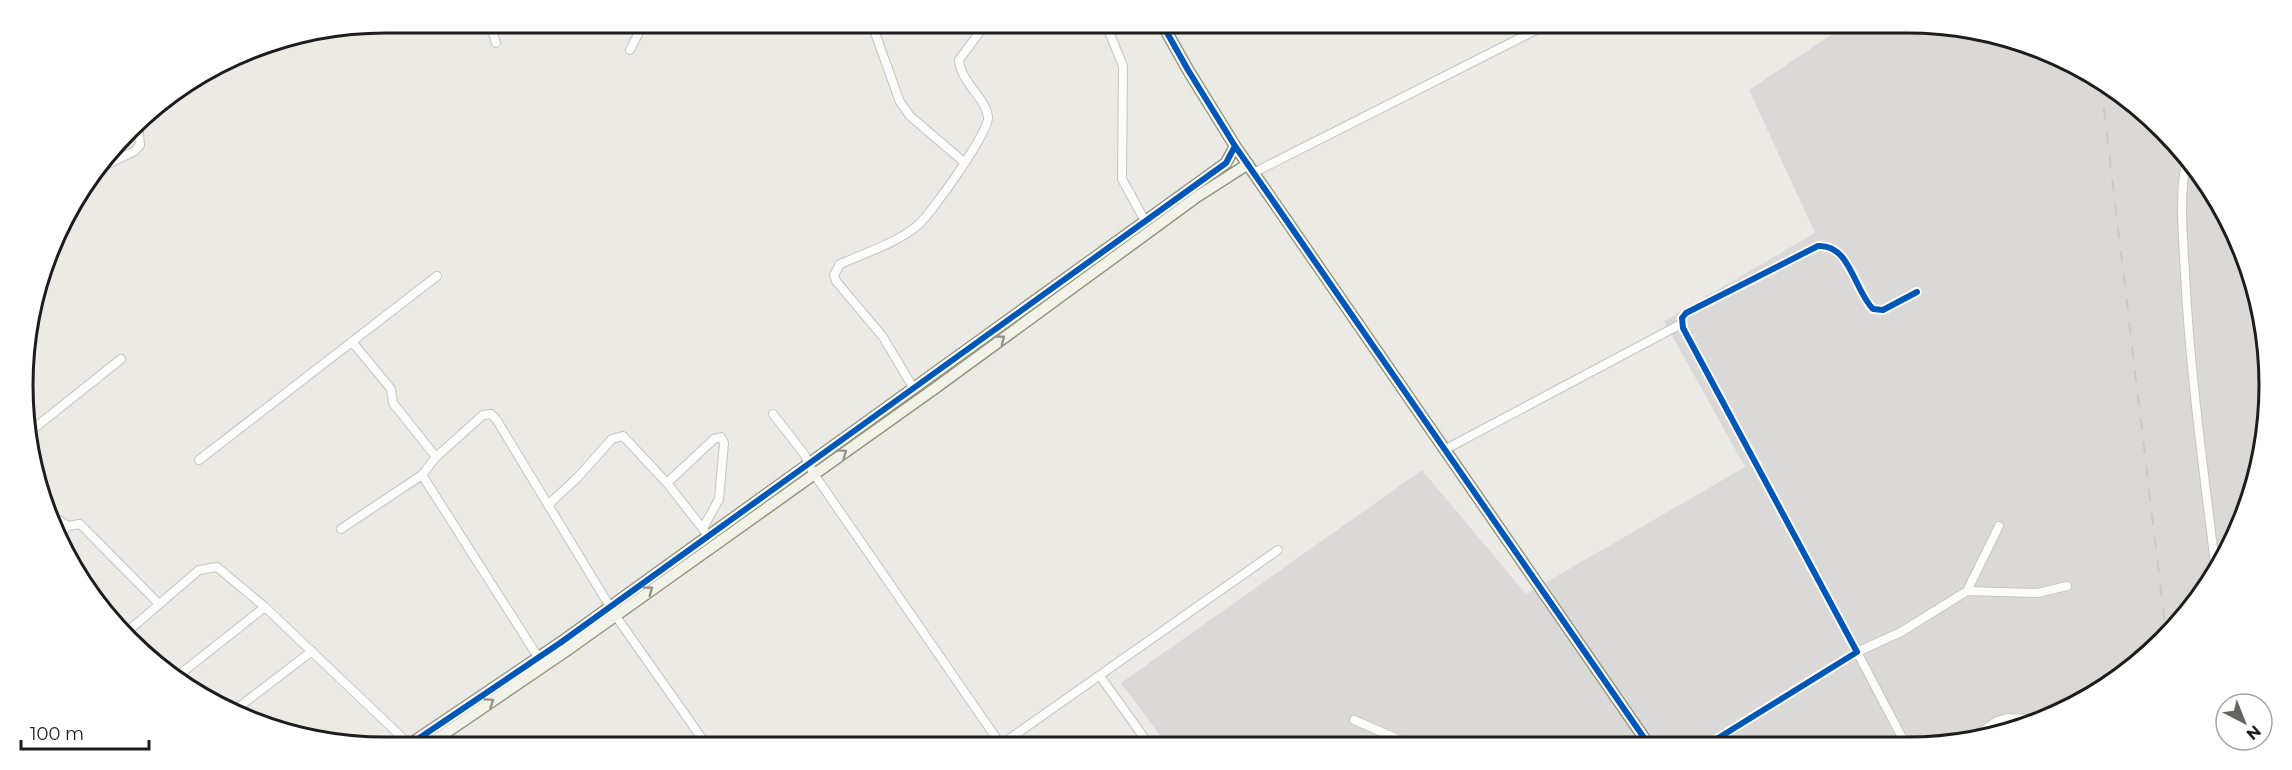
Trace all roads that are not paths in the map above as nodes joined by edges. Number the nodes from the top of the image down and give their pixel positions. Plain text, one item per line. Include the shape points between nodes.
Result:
1 (493, 33) edge
2 (638, 33) edge
3 (875, 33) edge
4 (979, 33) edge
5 (1110, 33) edge
6 (1167, 33) edge
7 (1529, 33) edge
8 (496, 43) dead end
9 (630, 50) dead end
10 (139, 133) edge
11 (1235, 146) junction
12 (113, 161) edge
13 (965, 163) junction
14 (1252, 168) junction
15 (2185, 169) edge
16 (1145, 221) junction
17 (437, 276) dead end
18 (1917, 292) dead end
19 (1681, 324) junction
20 (353, 343) junction
21 (121, 358) dead end
22 (914, 389) junction
23 (773, 414) dead end
24 (36, 427) edge
25 (1446, 449) junction
26 (436, 457) junction
27 (199, 460) dead end
28 (812, 469) junction
29 (422, 475) junction
30 (667, 483) junction
31 (548, 505) junction
32 (60, 521) edge
33 (68, 526) junction
34 (2000, 526) dead end
35 (340, 529) dead end
36 (64, 530) edge
37 (705, 531) junction
38 (1278, 550) dead end
39 (2214, 557) edge
40 (2067, 585) dead end
41 (1967, 591) junction
42 (159, 604) junction
43 (265, 607) junction
44 (613, 610) junction
45 (131, 629) edge
46 (312, 651) junction
47 (1857, 652) junction
48 (538, 657) junction
49 (182, 673) edge
50 (1100, 676) junction
51 (240, 706) edge
52 (2019, 718) edge
53 (1354, 720) dead end
54 (1988, 727) edge
55 (399, 737) edge
56 (421, 737) edge
57 (438, 737) edge
58 (701, 737) edge
59 (994, 737) edge
60 (1013, 737) edge
61 (1144, 737) edge
62 (1387, 737) edge
63 (1644, 737) edge
64 (1720, 737) edge
65 (1902, 737) edge

1 - 8 street
2 - 9 street
3 - 13 street via 900,102 910,116
4 - 13 street via 959,60 962,74 989,120
5 - 16 street via 1123,66 1122,179
6 - 11 street
7 - 14 street
10 - 12 street via 140,145 135,151
11 - 14 street
11 - 16 street via 1226,163
13 - 22 street via 918,225 840,264 834,275 883,337
14 - 25 street
28 -> 14 street via 1198,196
15 - 39 street via 2188,322
16 - 22 street
17 - 20 street
18 - 19 street via 1883,310 1873,309 1841,254 1827,245 1818,246 1686,313
19 - 25 street
19 - 47 street
20 - 26 street via 391,389 393,403
20 - 27 street
21 - 24 street
22 - 28 street
23 - 28 street
25 - 63 street
26 - 29 street
26 - 31 street via 483,415 490,414
28 - 37 street
44 -> 28 street
28 - 59 street
29 - 35 street
29 - 48 street
30 - 31 street via 628,438 618,436
30 - 37 street
30 - 37 street via 714,438 721,437 724,443 719,499
31 - 44 street
32 - 33 street
33 - 36 street
33 - 42 street via 80,524
34 - 41 street
37 - 44 street
38 - 50 street
40 - 41 street via 2044,592
41 - 47 street via 1901,632
42 - 43 street via 199,570 217,567
42 - 45 street
43 - 46 street
43 - 49 street
44 - 48 street
57 -> 44 street
44 - 58 street
46 - 51 street
46 - 55 street
47 - 64 street
47 - 65 street
48 - 56 street
50 - 60 street
50 - 61 street
52 - 54 street via 2007,718
53 - 62 street

